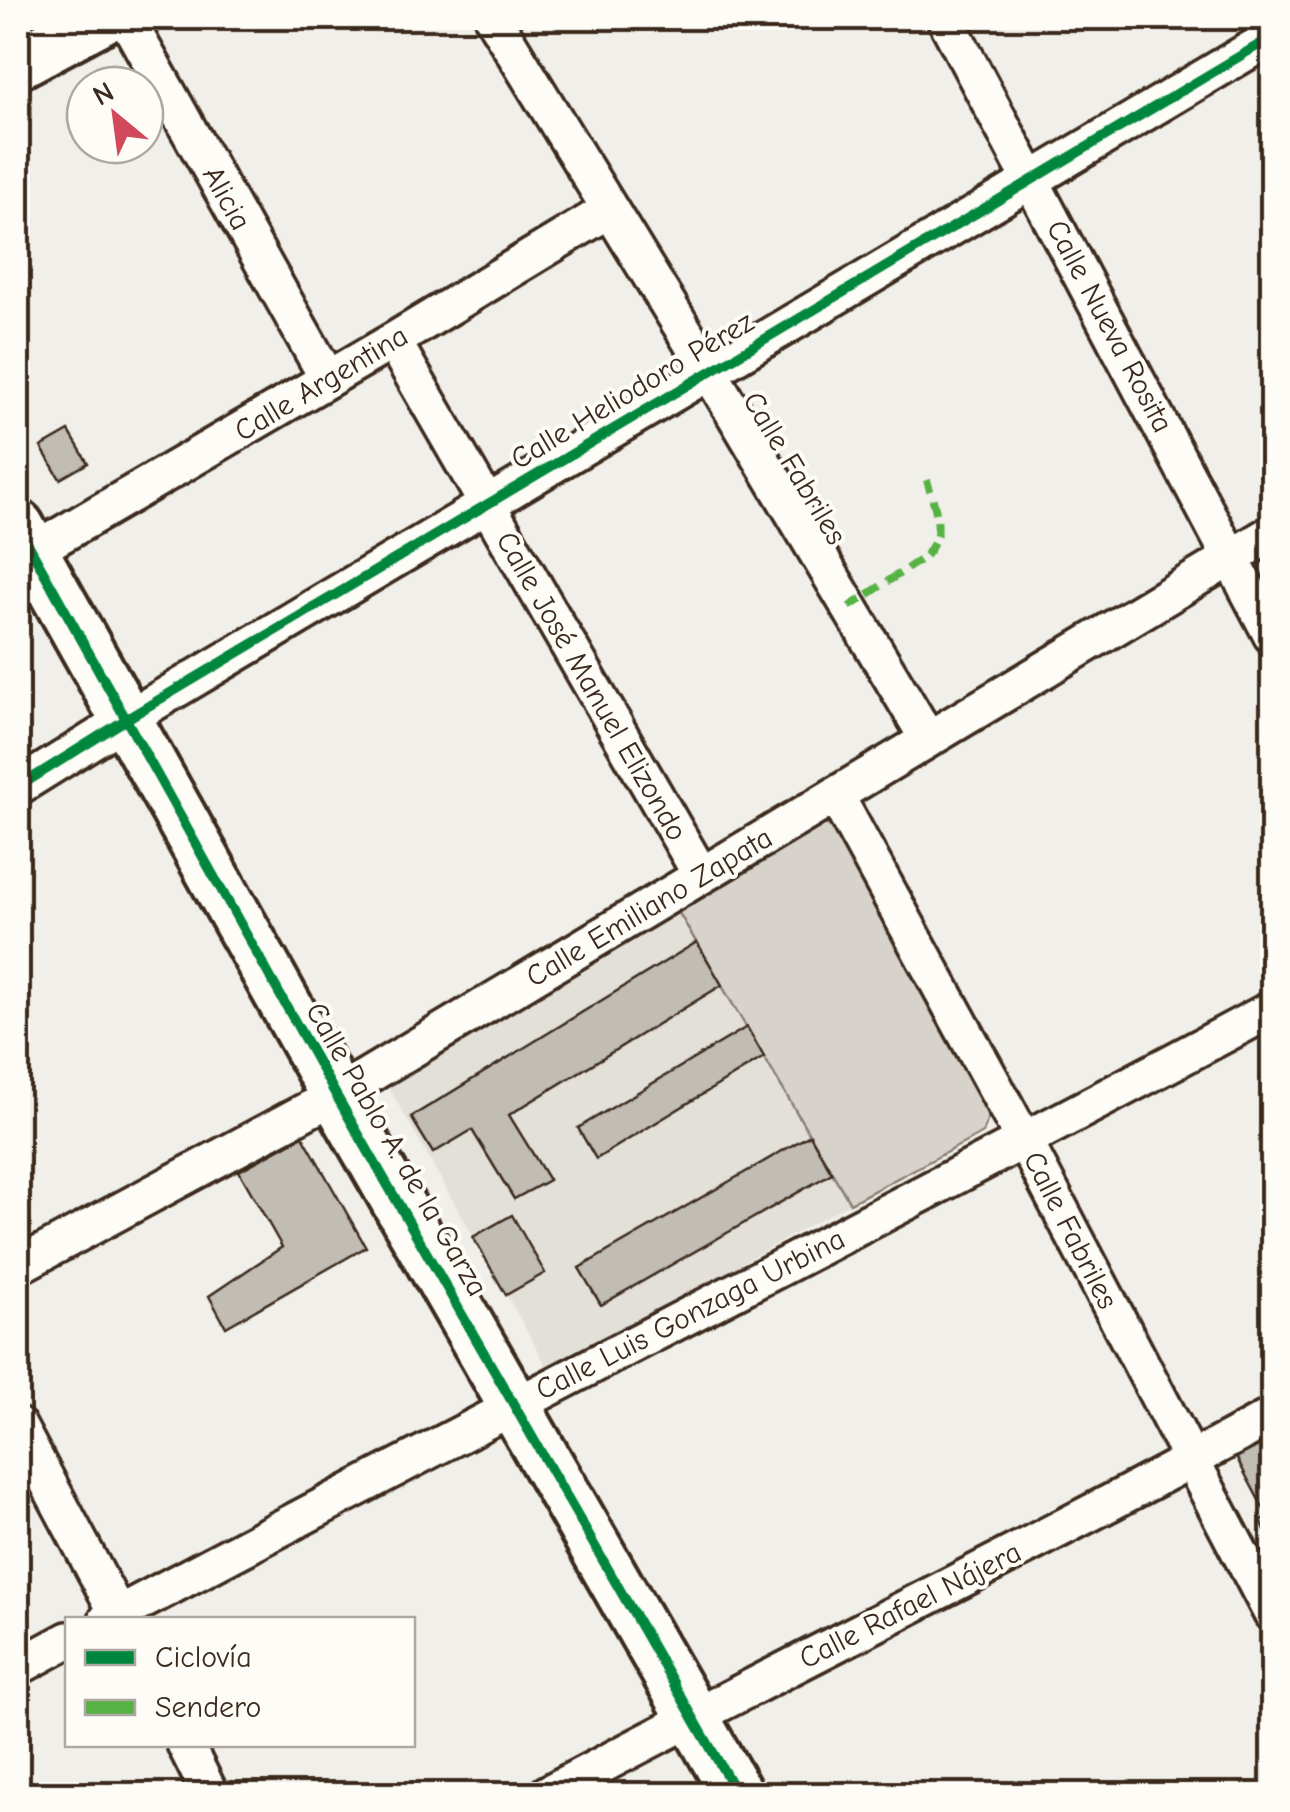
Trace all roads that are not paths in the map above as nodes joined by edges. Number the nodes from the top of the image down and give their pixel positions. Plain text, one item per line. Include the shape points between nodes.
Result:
1 (102, 18) edge
2 (126, 18) edge
3 (493, 18) edge
4 (945, 18) edge
5 (1272, 37) edge
6 (18, 63) edge
7 (1032, 178) junction
8 (609, 210) junction
9 (392, 341) junction
10 (710, 373) junction
11 (328, 380) junction
12 (487, 506) junction
13 (1272, 533) edge
14 (25, 539) edge
15 (1232, 558) junction
16 (1272, 636) edge
17 (125, 720) junction
18 (928, 740) junction
19 (18, 787) edge
20 (836, 796) junction
21 (701, 875) junction
22 (1272, 1009) edge
23 (336, 1095) junction
24 (1025, 1142) junction
25 (18, 1266) edge
26 (514, 1405) junction
27 (1272, 1416) edge
28 (18, 1426) edge
29 (1190, 1460) junction
30 (1272, 1614) edge
31 (114, 1617) edge
32 (117, 1617) edge
33 (65, 1642) edge
34 (18, 1667) edge
35 (692, 1716) junction
36 (186, 1747) edge
37 (210, 1794) edge
38 (547, 1794) edge
39 (737, 1794) edge

1 - 6 street
2 - 11 street, Alicia
3 - 8 street, Calle Fabriles
4 - 7 street, Calle Nueva Rosita
5 - 7 street, Calle Heliodoro Pérez
7 - 10 street, Calle Heliodoro Pérez
7 - 15 street, Calle Nueva Rosita
8 - 9 street, Calle Argentina
8 - 10 street, Calle Fabriles
9 - 11 street, Calle Argentina
9 - 12 street, Calle José Manuel Elizondo
10 - 12 street, Calle Heliodoro Pérez
10 - 18 street, Calle Fabriles
11 - 14 street, Calle Argentina
12 - 17 street, Calle Heliodoro Pérez
12 - 21 street, Calle José Manuel Elizondo
13 - 15 street, Calle Emiliano Zapata
14 - 17 street, Calle Pablo A. de la Garza
15 - 16 street, Calle Nueva Rosita
15 - 18 street, Calle Emiliano Zapata
17 - 19 street, Calle Heliodoro Pérez
17 - 23 street, Calle Pablo A. de la Garza
18 - 20 street, Calle Emiliano Zapata
20 - 21 street, Calle Emiliano Zapata
20 - 24 street, Calle Fabriles
21 - 23 street, Calle Emiliano Zapata
22 - 24 street, Calle Luis Gonzaga Urbina
23 - 25 street, Calle Emiliano Zapata
23 - 26 street, Calle Pablo A. de la Garza
24 - 26 street, Calle Luis Gonzaga Urbina
24 - 29 street, Calle Fabriles
26 - 32 street, Calle Luis Gonzaga Urbina
26 - 35 street, Calle Pablo A. de la Garza
27 - 29 street, Calle Rafael Nájera
28 - 31 street
29 - 30 street, Calle Fabriles
29 - 35 street, Calle Rafael Nájera
33 - 34 street
35 - 38 street, Calle Rafael Nájera
35 - 39 street, Calle Pablo A. de la Garza
36 - 37 street

